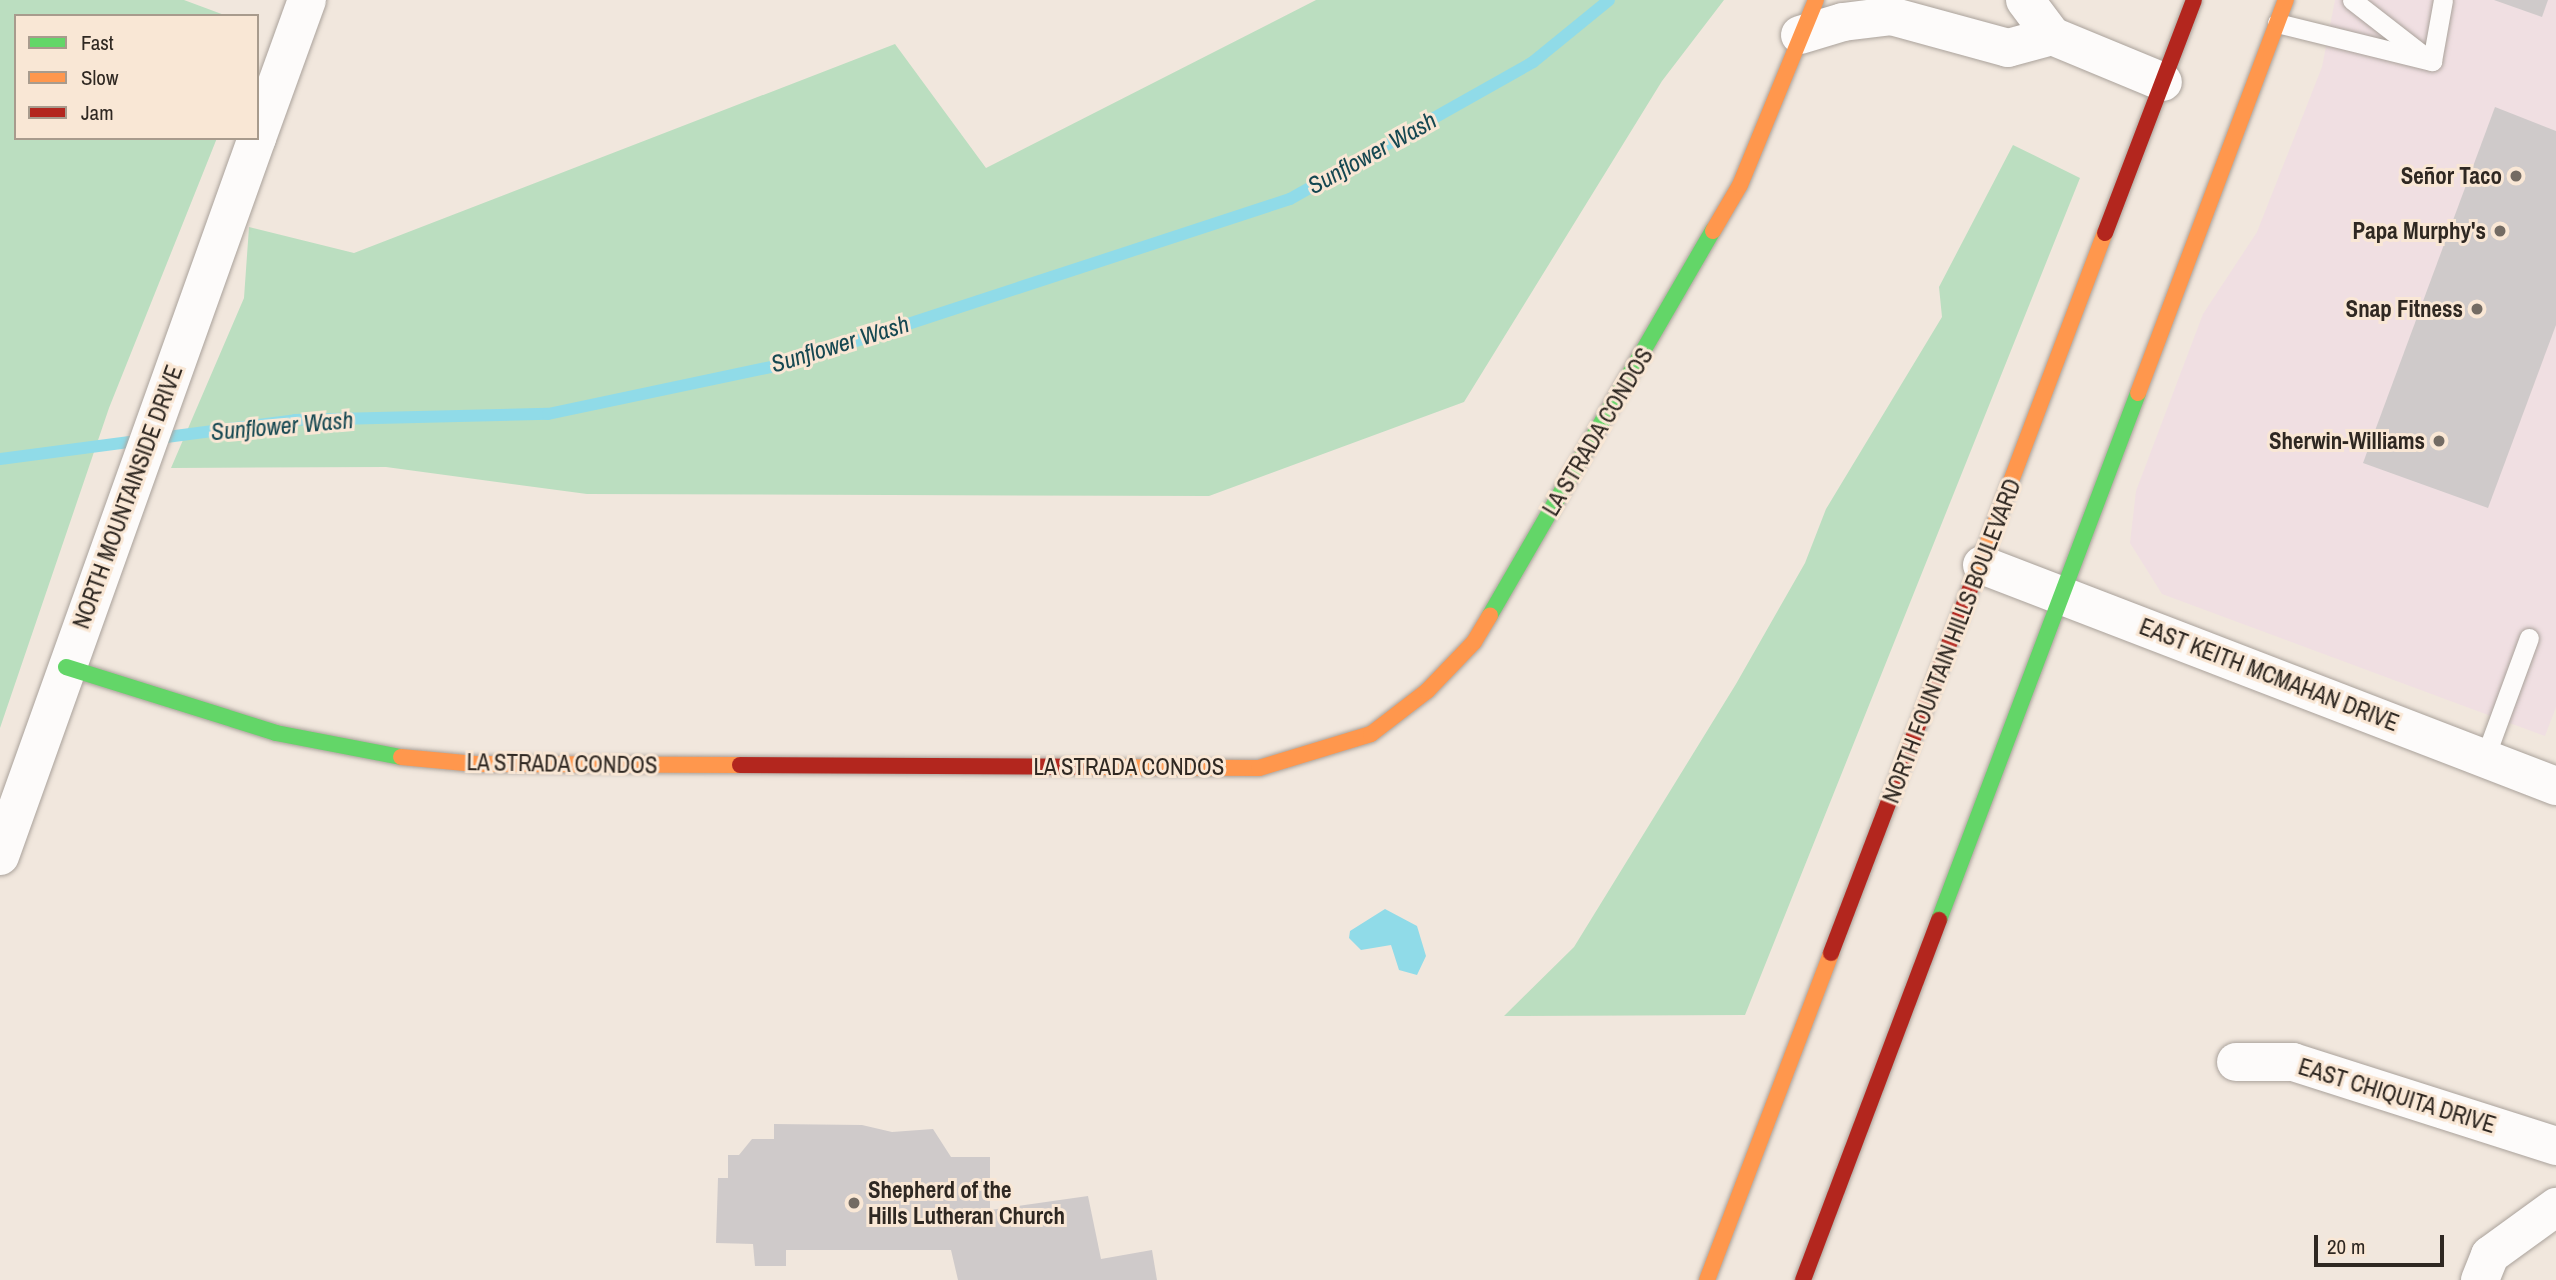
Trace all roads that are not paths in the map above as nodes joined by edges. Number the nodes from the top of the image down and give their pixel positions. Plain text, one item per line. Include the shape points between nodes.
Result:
1 (1816, 0) edge
2 (2025, 0) edge
3 (2194, 0) edge
4 (2286, 0) edge
5 (2352, 0) edge
6 (2443, 0) edge
7 (294, 3) edge
8 (2272, 15) junction
9 (1800, 35) junction
10 (2052, 36) junction
11 (2432, 61) junction
12 (2163, 82) junction
13 (259, 131) edge
14 (256, 140) edge
15 (1982, 565) junction
16 (2063, 595) junction
17 (2529, 638) dead end
18 (66, 667) junction
19 (2484, 760) junction
20 (2556, 786) edge
21 (0, 856) edge
22 (2236, 1062) dead end
23 (2556, 1146) edge
24 (2556, 1207) edge
25 (1707, 1280) edge
26 (1803, 1280) edge
27 (2480, 1280) edge

1 - 9 main road, LA STRADA CONDOS
2 - 10 street
3 - 12 main road, NORTH FOUNTAIN HILLS BOULEVARD
4 - 8 main road
5 - 11 lane
6 - 11 lane
7 - 13 street, NORTH MOUNTAINSIDE DRIVE
8 - 11 lane
8 - 16 main road
9 - 10 street via 1843,22 1891,16 2008,48
9 - 18 main road, LA STRADA CONDOS via 1740,185 1474,642 1427,691 1371,734 1259,768 476,764 405,758 276,733
10 - 12 street
12 - 15 main road, NORTH FOUNTAIN HILLS BOULEVARD
14 - 18 street, NORTH MOUNTAINSIDE DRIVE
15 - 16 street, EAST KEITH MCMAHAN DRIVE
15 - 25 main road, NORTH FOUNTAIN HILLS BOULEVARD
16 - 19 street, EAST KEITH MCMAHAN DRIVE
16 - 26 main road
17 - 19 lane
18 - 21 street, NORTH MOUNTAINSIDE DRIVE
19 - 20 street, EAST KEITH MCMAHAN DRIVE
22 - 23 street, EAST CHIQUITA DRIVE via 2293,1062
24 - 27 street via 2490,1255

